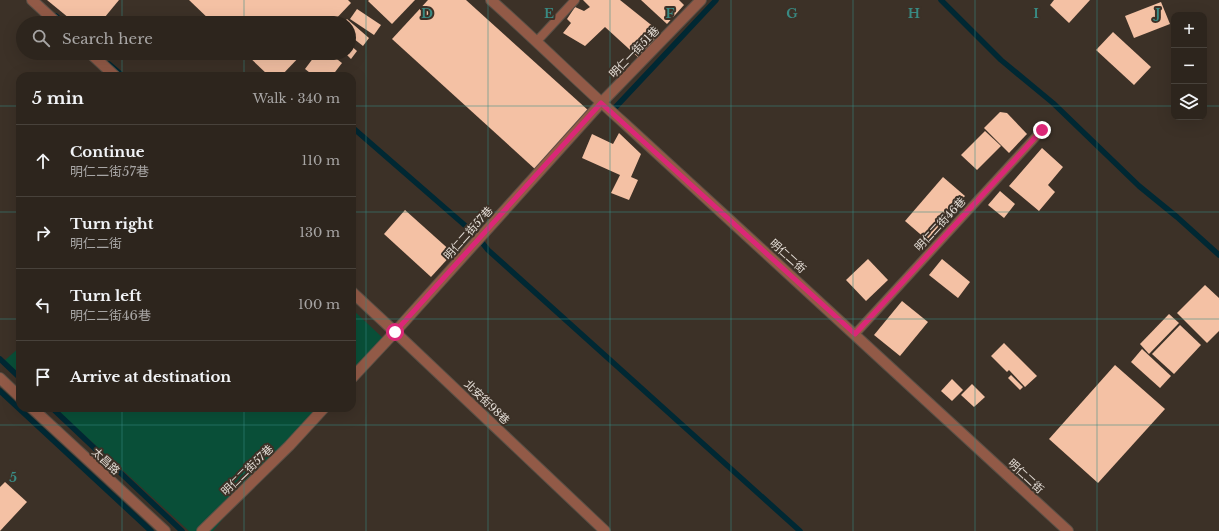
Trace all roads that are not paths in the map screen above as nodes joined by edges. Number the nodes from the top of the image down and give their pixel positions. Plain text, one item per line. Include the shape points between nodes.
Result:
1 (32, 0) edge
2 (491, 0) edge
3 (575, 0) edge
4 (701, 0) edge
5 (49, 16) edge
6 (537, 41) junction
7 (98, 60) edge
8 (111, 72) edge
9 (601, 103) junction
10 (1042, 130) dead end
11 (356, 296) edge
12 (395, 332) junction
13 (855, 334) junction
14 (356, 374) edge
15 (0, 378) edge
16 (16, 393) edge
17 (36, 412) edge
18 (320, 412) edge
19 (165, 531) edge
20 (202, 531) edge
21 (605, 531) edge
22 (1068, 531) edge

1 - 5 street
2 - 6 street, 明仁二街
3 - 6 lane
4 - 9 street, 明仁一街51巷
6 - 9 street, 明仁二街
7 - 8 street
9 - 12 street, 明仁二街57巷
9 - 13 street, 明仁二街
10 - 13 lane, 明仁二街46巷
11 - 12 street, 北安街98巷
12 - 14 street, 明仁二街57巷
12 - 21 street, 北安街98巷
13 - 22 street, 明仁二街
15 - 16 street
17 - 19 street, 太昌路
18 - 20 street, 明仁二街57巷

